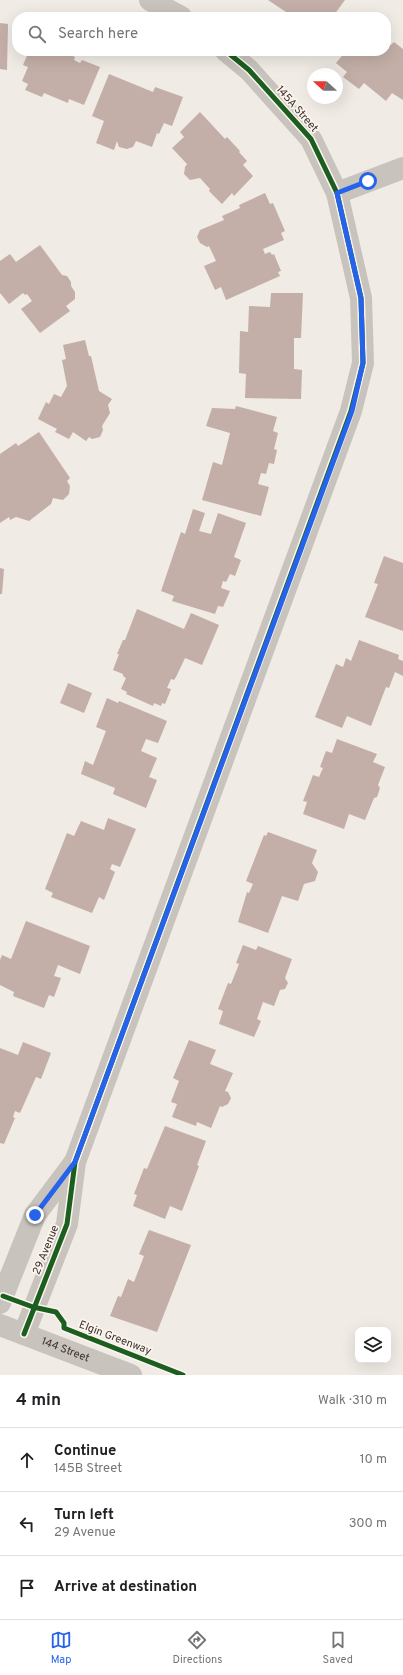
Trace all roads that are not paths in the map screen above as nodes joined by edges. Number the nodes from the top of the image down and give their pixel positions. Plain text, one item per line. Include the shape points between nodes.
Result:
1 (150, 0) edge
2 (172, 12) edge
3 (232, 56) edge
4 (403, 168) edge
5 (337, 193) junction
6 (75, 1162) junction
7 (0, 1303) edge
8 (0, 1325) edge
9 (24, 1334) junction
10 (131, 1375) edge

1 - 2 street
3 - 5 street, 145A Street via 249,70 311,139
4 - 5 street
5 - 6 street, 29 Avenue via 361,298 363,363 352,411
6 - 7 street, 29 Avenue via 35,1215
6 - 9 street, 29 Avenue via 67,1224
8 - 9 street, 144 Street
9 - 10 street, 144 Street

